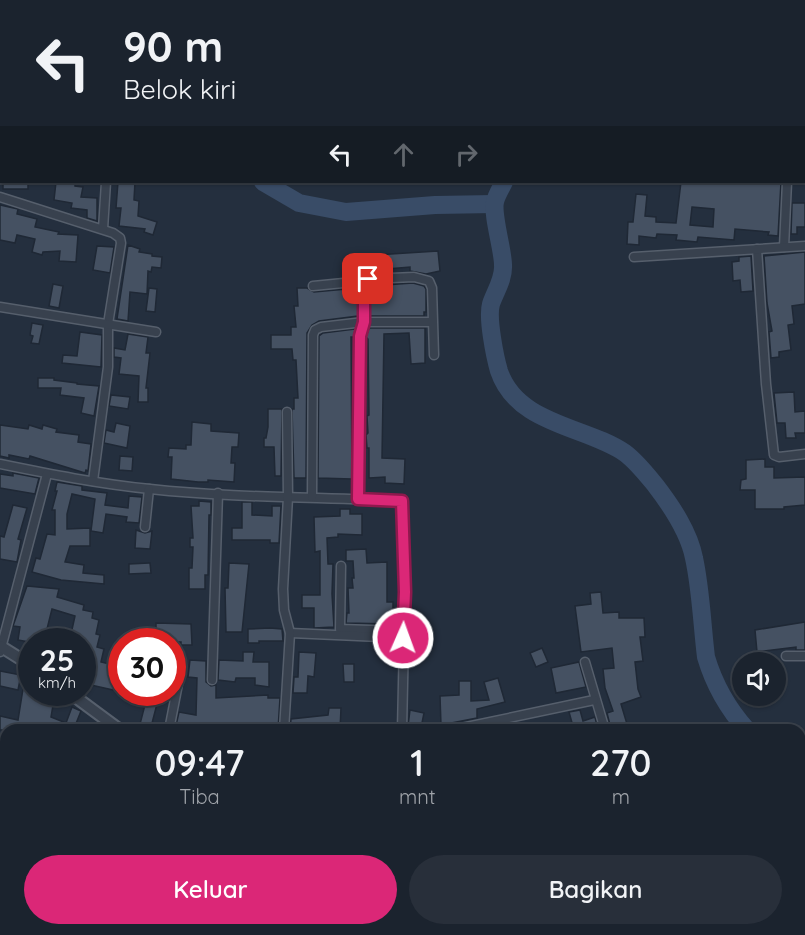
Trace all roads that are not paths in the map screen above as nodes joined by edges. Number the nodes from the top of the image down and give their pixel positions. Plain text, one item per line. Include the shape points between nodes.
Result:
1 (106, 183) edge
2 (787, 183) edge
3 (0, 197) edge
4 (102, 229) junction
5 (805, 246) edge
6 (784, 247) junction
7 (757, 249) junction
8 (634, 256) dead end
9 (364, 281) junction
10 (313, 286) dead end
11 (0, 307) edge
12 (364, 322) junction
13 (432, 322) junction
14 (108, 324) junction
15 (156, 332) dead end
16 (434, 355) dead end
17 (287, 412) dead end
18 (805, 454) edge
19 (0, 464) edge
20 (47, 474) junction
21 (93, 481) junction
22 (149, 489) junction
23 (218, 494) junction
24 (288, 497) junction
25 (312, 497) junction
26 (358, 499) junction
27 (145, 528) dead end
28 (341, 566) dead end
29 (290, 633) junction
30 (403, 634) junction
31 (1, 648) edge
32 (786, 656) dead end
33 (805, 656) edge
34 (18, 658) edge
35 (585, 662) dead end
36 (212, 680) dead end
37 (594, 700) junction
38 (88, 706) edge
39 (174, 706) edge
40 (112, 724) edge
41 (170, 724) edge
42 (284, 724) edge
43 (402, 724) edge
44 (480, 724) edge
45 (603, 724) edge

1 - 4 street
2 - 6 street
3 - 4 street
4 - 14 street via 117,235 122,243
5 - 6 street
6 - 7 street
7 - 8 street
7 - 18 street via 774,456
9 - 10 street
9 - 12 street
9 - 13 street via 429,281
11 - 14 street
12 - 13 street
12 - 25 street via 321,327 313,335
12 - 26 street via 360,336
13 - 16 street
14 - 15 street
14 - 21 street via 108,366
17 - 24 street
19 - 20 street
20 - 21 street
20 - 31 street
21 - 22 street
22 - 23 street
22 - 27 street
23 - 24 street
23 - 36 street
24 - 25 street
24 - 29 street via 283,589
25 - 26 street
26 - 30 street via 402,501
28 - 30 street via 340,629
29 - 30 street
29 - 42 street
30 - 43 street
31 - 34 street
32 - 33 street
35 - 37 street
37 - 44 street
37 - 45 street
38 - 40 street
39 - 41 street

